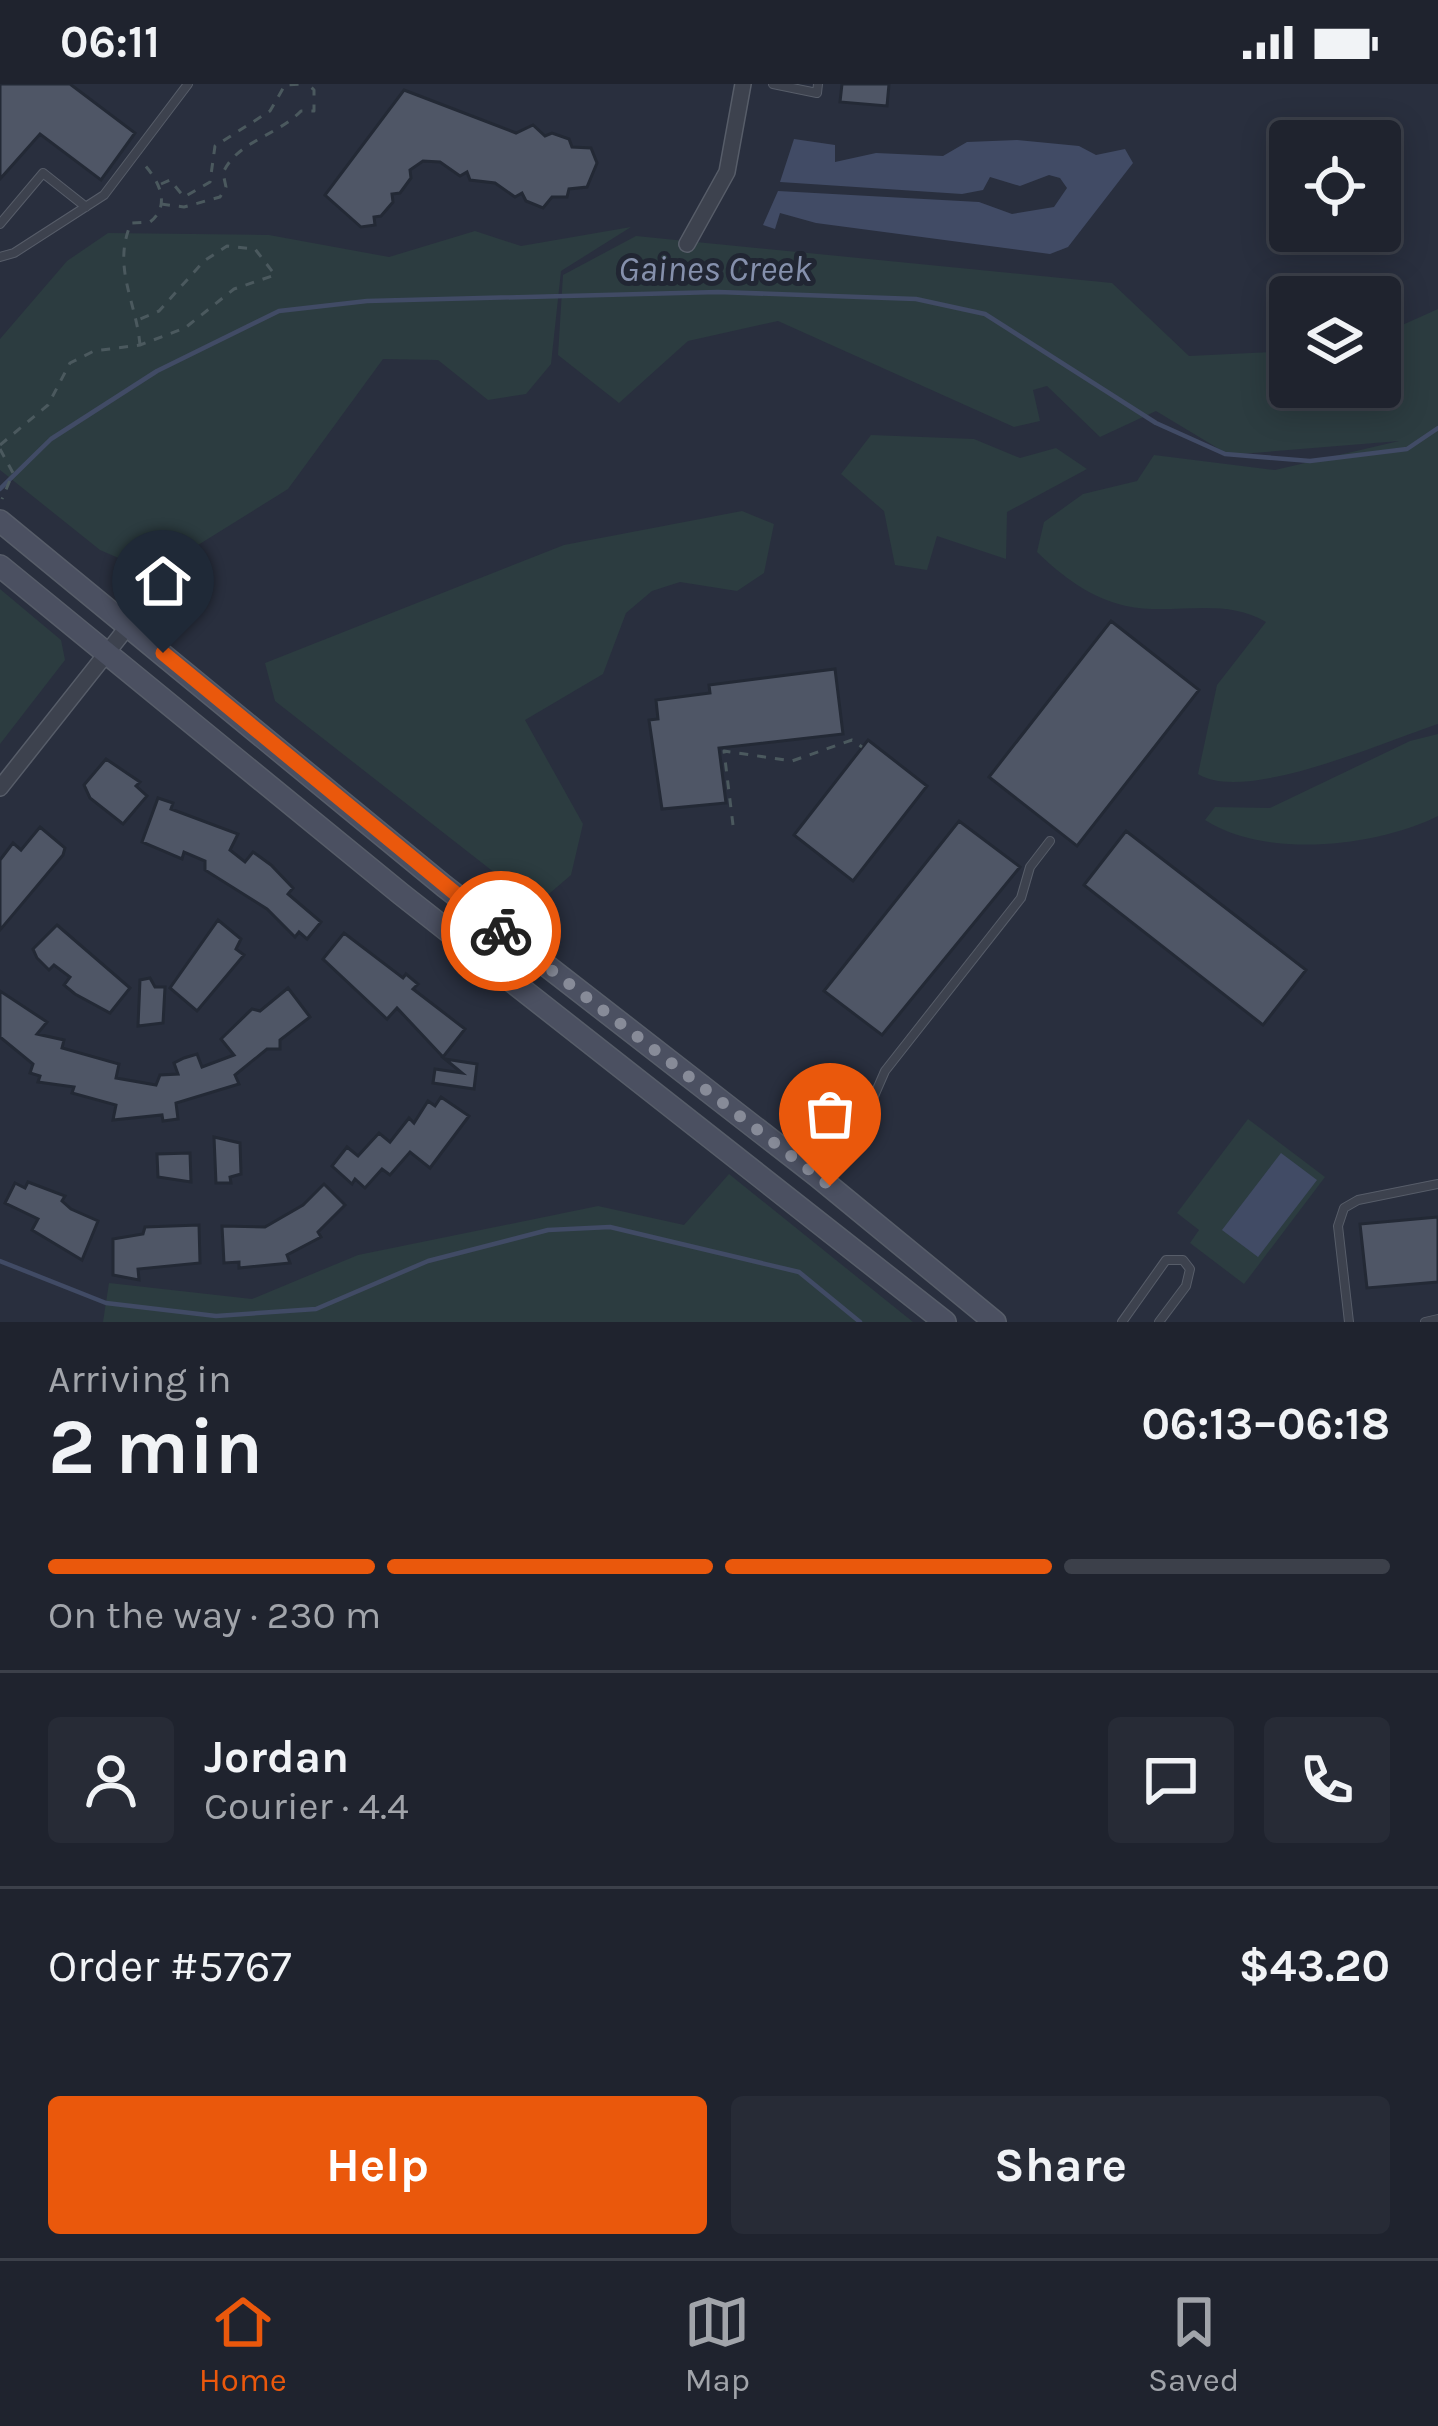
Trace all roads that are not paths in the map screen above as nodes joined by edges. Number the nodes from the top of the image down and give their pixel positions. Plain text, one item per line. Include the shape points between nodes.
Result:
1 (188, 84) edge
2 (743, 84) edge
3 (773, 84) edge
4 (818, 84) edge
5 (86, 207) junction
6 (0, 224) edge
7 (687, 244) dead end
8 (0, 256) edge
9 (1, 510) edge
10 (0, 566) edge
11 (129, 625) junction
12 (107, 651) junction
13 (0, 788) edge
14 (1050, 841) dead end
15 (871, 1103) dead end
16 (1438, 1184) edge
17 (1438, 1319) edge
18 (945, 1322) edge
19 (995, 1322) edge
20 (1122, 1322) edge
21 (1159, 1322) edge
22 (1349, 1322) edge
23 (1425, 1322) edge

1 - 5 lane via 104,195
2 - 7 street via 727,172
3 - 4 lane via 817,93
5 - 6 lane via 43,173
5 - 8 lane
9 - 11 main road
10 - 12 main road
11 - 12 street
11 - 19 main road
12 - 13 street
12 - 18 main road via 383,880
14 - 15 lane via 1030,867 1021,898 885,1071
16 - 22 lane via 1344,1208 1338,1226
17 - 23 lane
20 - 21 lane via 1166,1260 1184,1260 1186,1286

